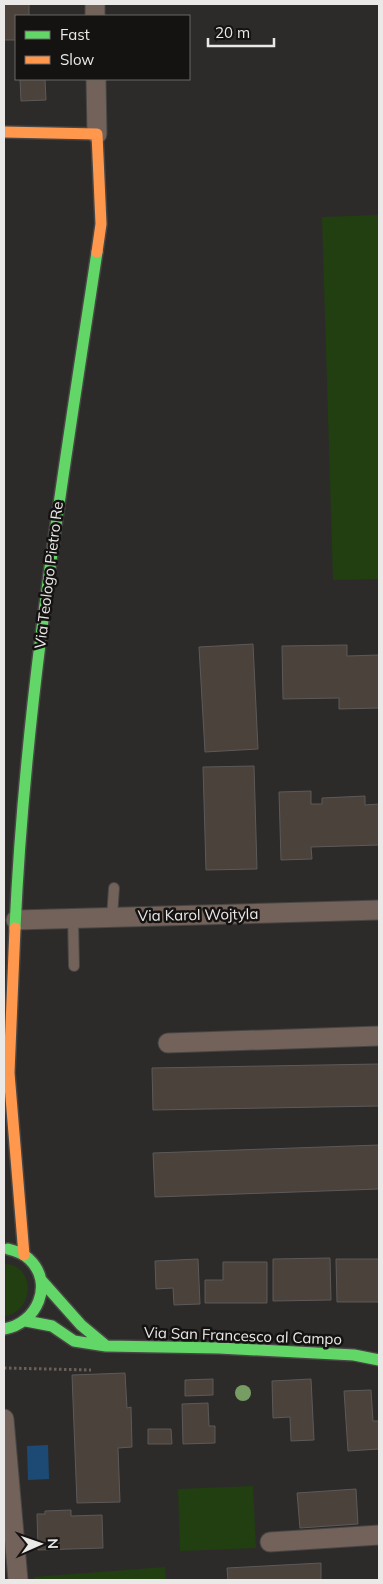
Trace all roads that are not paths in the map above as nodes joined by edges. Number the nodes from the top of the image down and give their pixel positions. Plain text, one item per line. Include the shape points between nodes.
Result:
1 (96, 80) edge
2 (4, 132) edge
3 (97, 134) junction
4 (114, 888) dead end
5 (379, 910) edge
6 (112, 917) junction
7 (73, 918) junction
8 (16, 920) junction
9 (74, 966) dead end
10 (379, 1036) edge
11 (168, 1043) dead end
12 (9, 1072) junction
13 (4, 1102) edge
14 (4, 1248) edge
15 (24, 1255) junction
16 (41, 1280) junction
17 (15, 1326) edge
18 (4, 1342) edge
19 (106, 1346) junction
20 (379, 1360) edge
21 (4, 1419) edge
22 (379, 1535) edge
23 (270, 1542) dead end
24 (18, 1580) edge

1 - 3 street, Via Teologo Pietro Re
2 - 3 street
3 - 8 street, Via Teologo Pietro Re via 101,224 50,556 28,750
4 - 6 lane
5 - 6 street, Via Karol Wojtyla
6 - 7 street, Via Karol Wojtyla
7 - 8 street, Via Karol Wojtyla
7 - 9 lane
8 - 12 street, Via Teologo Pietro Re
10 - 11 street
12 - 13 street, Via Teologo Pietro Re
12 - 15 street, Via Teologo Pietro Re
14 - 15 street
15 - 16 street
16 - 17 street via 42,1291 34,1312
16 - 19 street via 81,1325
17 - 18 street
17 - 19 street, Via San Francesco al Campo via 52,1326 74,1341
19 - 20 street, Via San Francesco al Campo via 219,1348 354,1355
21 - 24 street
22 - 23 street

